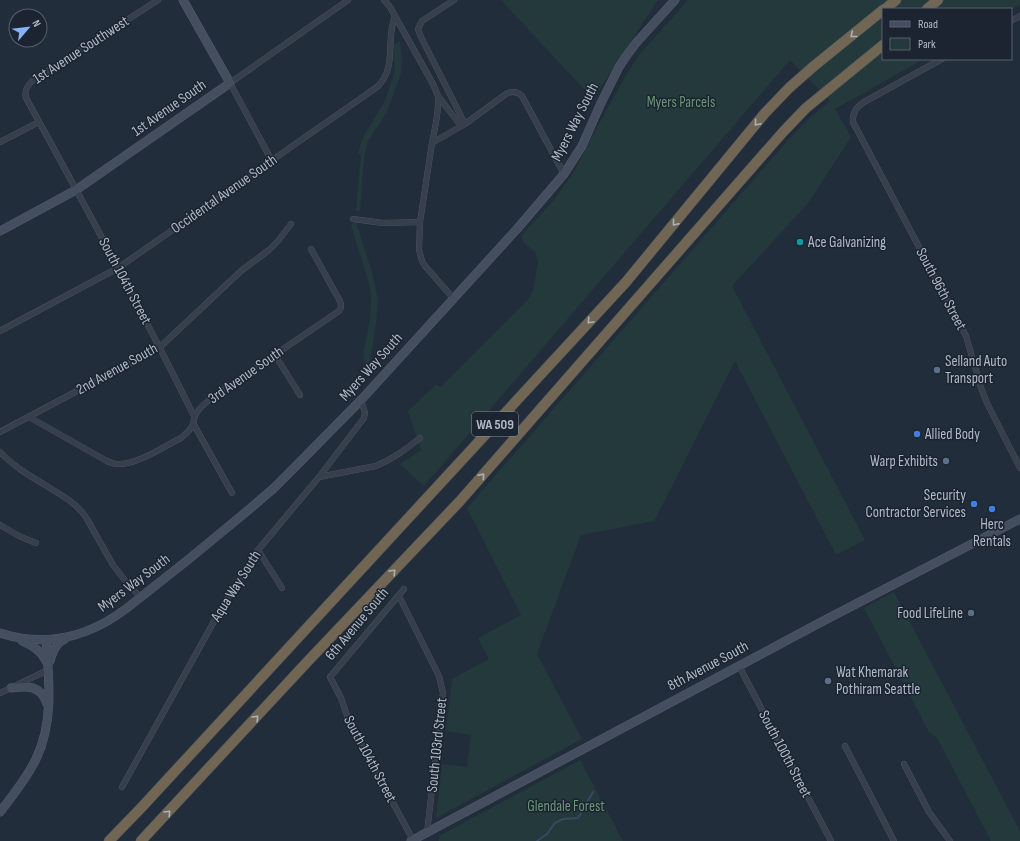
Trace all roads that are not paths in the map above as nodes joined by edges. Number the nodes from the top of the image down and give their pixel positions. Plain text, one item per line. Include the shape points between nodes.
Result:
1 (158, 0) edge
2 (183, 0) edge
3 (348, 0) edge
4 (384, 0) edge
5 (454, 0) edge
6 (675, 0) edge
7 (896, 0) edge
8 (938, 0) edge
9 (886, 8) edge
10 (928, 8) edge
11 (882, 12) edge
12 (395, 16) junction
13 (882, 46) edge
14 (940, 60) edge
15 (230, 83) junction
16 (26, 89) joint
17 (438, 96) junction
18 (39, 122) junction
19 (463, 125) junction
20 (0, 142) edge
21 (432, 142) junction
22 (272, 161) junction
23 (564, 174) junction
24 (76, 190) junction
25 (353, 219) dead end
26 (420, 222) junction
27 (292, 224) dead end
28 (0, 231) edge
29 (311, 249) dead end
30 (118, 268) junction
31 (453, 298) junction
32 (0, 331) edge
33 (160, 347) junction
34 (275, 355) junction
35 (300, 394) dead end
36 (361, 400) junction
37 (194, 416) junction
38 (29, 417) junction
39 (193, 423) junction
40 (0, 432) edge
41 (420, 438) dead end
42 (0, 452) edge
43 (1020, 468) edge
44 (319, 477) junction
45 (232, 493) dead end
46 (1020, 519) edge
47 (0, 525) edge
48 (36, 543) dead end
49 (258, 550) junction
50 (282, 588) dead end
51 (404, 589) dead end
52 (399, 596) junction
53 (140, 598) junction
54 (0, 634) edge
55 (75, 635) junction
56 (17, 638) junction
57 (46, 640) junction
58 (739, 666) junction
59 (48, 668) junction
60 (330, 677) joint
61 (11, 688) junction
62 (0, 693) edge
63 (49, 709) junction
64 (845, 746) dead end
65 (904, 764) dead end
66 (122, 787) dead end
67 (0, 812) edge
68 (426, 833) junction
69 (108, 841) edge
70 (141, 841) edge
71 (412, 841) edge
72 (831, 841) edge
73 (894, 841) edge
74 (950, 841) edge

1 - 16 street, 1st Avenue Southwest via 32,81
2 - 15 street
3 - 15 street, 1st Avenue South
4 - 12 street
5 - 19 street via 422,21 418,29
6 - 23 street, Myers Way South via 636,43 619,67 582,146
7 - 9 highway, WA 509
8 - 10 highway
11 -> 69 highway, WA 509 via 789,88 626,282 147,802
12 - 17 street
12 - 22 street, Occidental Avenue South via 392,22 389,66 382,82
70 -> 13 highway, WA 509 via 460,501 783,132 806,108
14 - 43 street, South 96th Street via 864,102 856,108 853,122 966,336 987,403
15 - 22 street
15 - 24 street, 1st Avenue South
16 - 18 street, South 104th Street via 26,98
17 - 19 street
17 - 21 street via 439,108
18 - 20 street
18 - 24 street, South 104th Street
19 - 21 street
19 - 23 street via 506,94 519,93
21 - 26 street
22 - 30 street, Occidental Avenue South
23 - 31 street, Myers Way South
24 - 28 street, 1st Avenue South
24 - 30 street, South 104th Street
25 - 26 street via 383,223
26 - 31 street via 419,250 422,261
27 - 33 street, 2nd Avenue South via 278,241 241,271
29 - 34 street, 3rd Avenue South via 341,306 339,311
30 - 32 street, Occidental Avenue South
30 - 33 street, South 104th Street
31 - 36 street, Myers Way South
33 - 37 street, South 104th Street
33 - 38 street, 2nd Avenue South
34 - 35 street
34 - 37 street, 3rd Avenue South via 208,400
36 - 44 street, Aqua Way South via 364,418
36 - 53 street, Myers Way South via 274,488
37 - 39 street, 3rd Avenue South
38 - 39 street via 105,460 117,464 139,460 181,438 187,434
38 - 40 street, 2nd Avenue South
39 - 45 street
41 - 44 street via 376,466
42 - 53 street via 22,471 77,506 113,565
44 - 49 street, Aqua Way South
46 - 58 street, 8th Avenue South
47 - 48 street
49 - 50 street
49 - 66 street, Aqua Way South via 222,607
51 - 52 street, 6th Avenue South
52 - 60 street, 6th Avenue South
52 - 68 street, South 103rd Street via 439,676 443,693
53 - 55 street, Myers Way South via 109,620
54 - 56 street, Myers Way South
55 - 57 street, Myers Way South
55 - 59 street via 63,639 57,645
56 - 57 street, Myers Way South
56 - 59 street via 39,650
57 - 59 street
58 - 68 street, 8th Avenue South
58 - 72 street, South 100th Street
59 - 61 street
59 - 63 street
60 - 71 street, South 104th Street via 349,721
61 - 62 street
61 - 63 street via 35,688 45,697
63 - 67 street via 36,758
64 - 73 street
65 - 74 street via 929,812
68 - 71 street, 8th Avenue South

